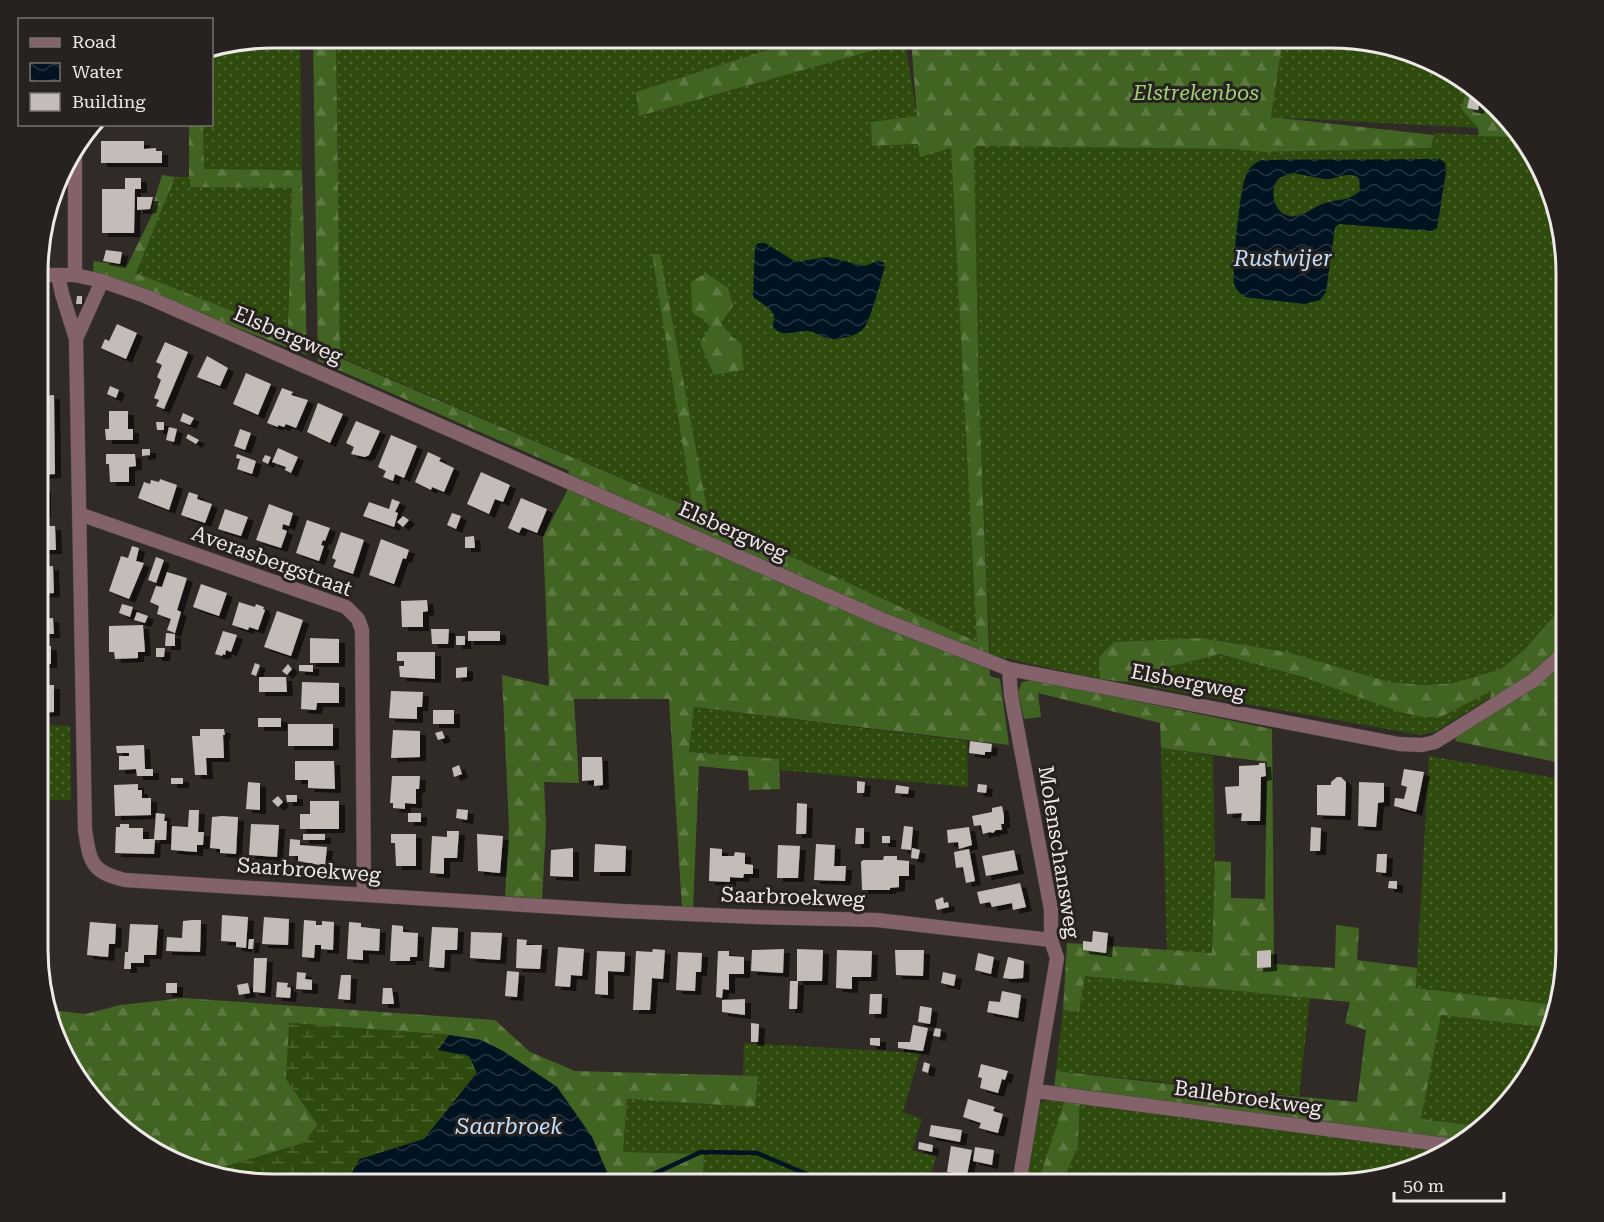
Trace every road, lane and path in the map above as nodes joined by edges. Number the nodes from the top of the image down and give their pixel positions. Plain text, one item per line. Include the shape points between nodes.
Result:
1 (75, 167) edge
2 (48, 275) edge
3 (58, 275) junction
4 (75, 275) junction
5 (102, 281) junction
6 (76, 339) junction
7 (79, 514) junction
8 (1556, 660) edge
9 (1010, 669) junction
10 (364, 894) junction
11 (1051, 940) junction
12 (1036, 1091) junction
13 (1442, 1144) edge
14 (1020, 1174) edge

1 - 4 street
2 - 3 street, Elsbergweg
3 - 4 street, Elsbergweg
3 - 6 street, Saarbroekweg
4 - 5 street, Elsbergweg
5 - 6 street, Saarbroekweg
5 - 9 street, Elsbergweg via 307,366 881,620
6 - 7 street, Saarbroekweg
7 - 10 street, Averasbergstraat via 346,607 358,619 362,630
7 - 10 street, Saarbroekweg via 85,830 95,867 107,876 125,880
8 - 9 street, Elsbergweg via 1534,680 1435,742 1422,745 1399,744
9 - 11 street, Molenschansweg via 1011,695 1051,910
10 - 11 street, Saarbroekweg via 633,912 877,920
11 - 12 street, Molenschansweg via 1057,958
12 - 13 street, Ballebroekweg
12 - 14 street, Molenschansweg

